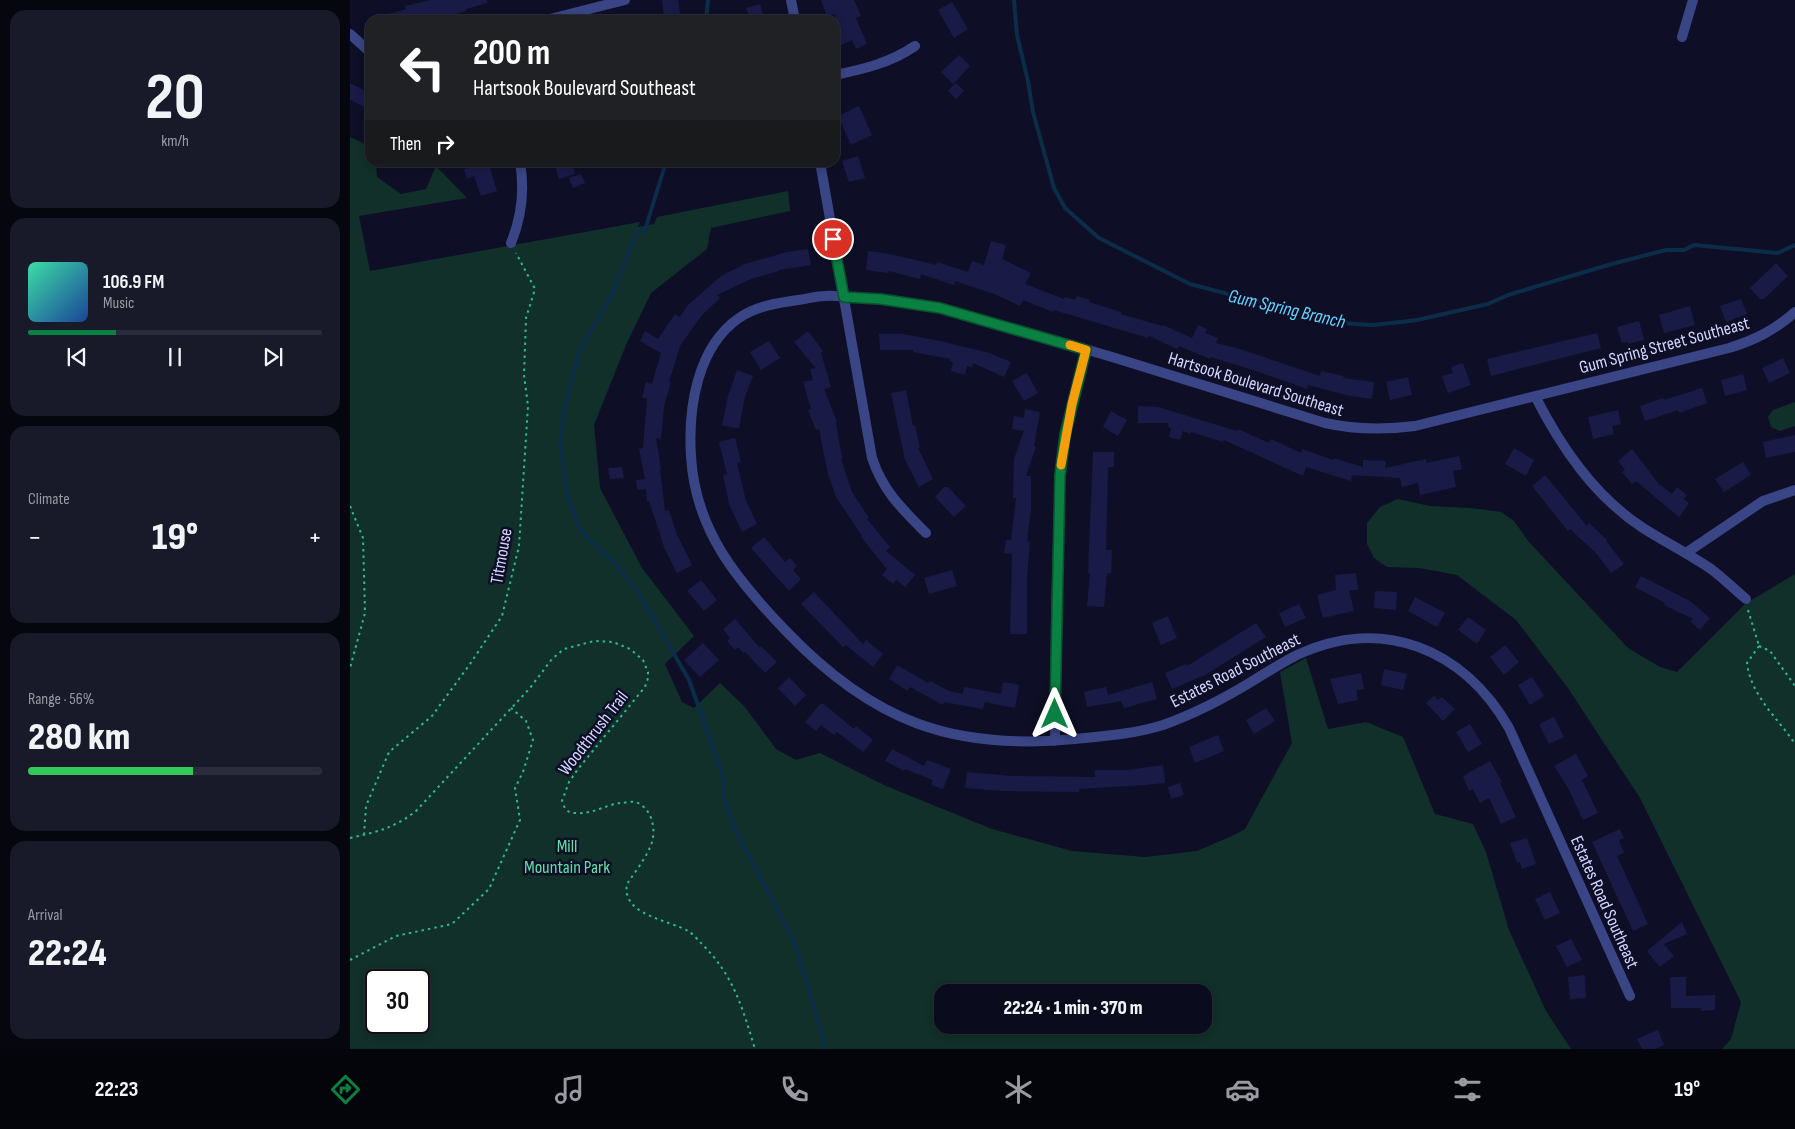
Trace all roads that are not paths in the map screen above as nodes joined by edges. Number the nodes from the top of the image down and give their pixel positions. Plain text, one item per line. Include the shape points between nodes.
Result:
1 (625, 0) edge
2 (791, 0) edge
3 (1693, 0) edge
4 (566, 15) edge
5 (794, 15) edge
6 (350, 34) edge
7 (1682, 37) dead end
8 (915, 46) dead end
9 (365, 48) edge
10 (840, 74) edge
11 (521, 167) edge
12 (821, 167) edge
13 (511, 243) road end
14 (844, 297) junction
15 (1795, 312) edge
16 (1086, 350) junction
17 (1535, 396) junction
18 (1795, 490) edge
19 (926, 533) dead end
20 (1686, 553) junction
21 (1746, 599) road end
22 (1055, 741) junction
23 (1630, 996) dead end

1 - 4 street
2 - 5 street
3 - 7 street
6 - 9 street
8 - 10 street via 887,62
11 - 13 street via 523,197
12 - 14 street
14 - 16 street, Hartsook Boulevard Southeast via 940,308
14 - 19 street via 872,458 883,485
14 - 22 street, Estates Road Southeast via 825,296 769,304 739,318 715,342 702,369 696,393 690,446 692,473 706,525 731,568 760,603 825,669 853,691 916,724 945,732 999,741
15 - 17 street, Gum Spring Street Southeast via 1767,334 1748,342
16 - 17 street, Hartsook Boulevard Southeast via 1325,423 1367,430 1414,426
16 - 22 street via 1065,435 1060,475
17 - 20 street via 1569,454 1609,500 1632,520
18 - 20 street via 1764,501
20 - 21 street
22 - 23 street, Estates Road Southeast via 1130,734 1160,726 1218,701 1292,657 1333,642 1372,638 1415,644 1439,655 1475,682 1503,716

